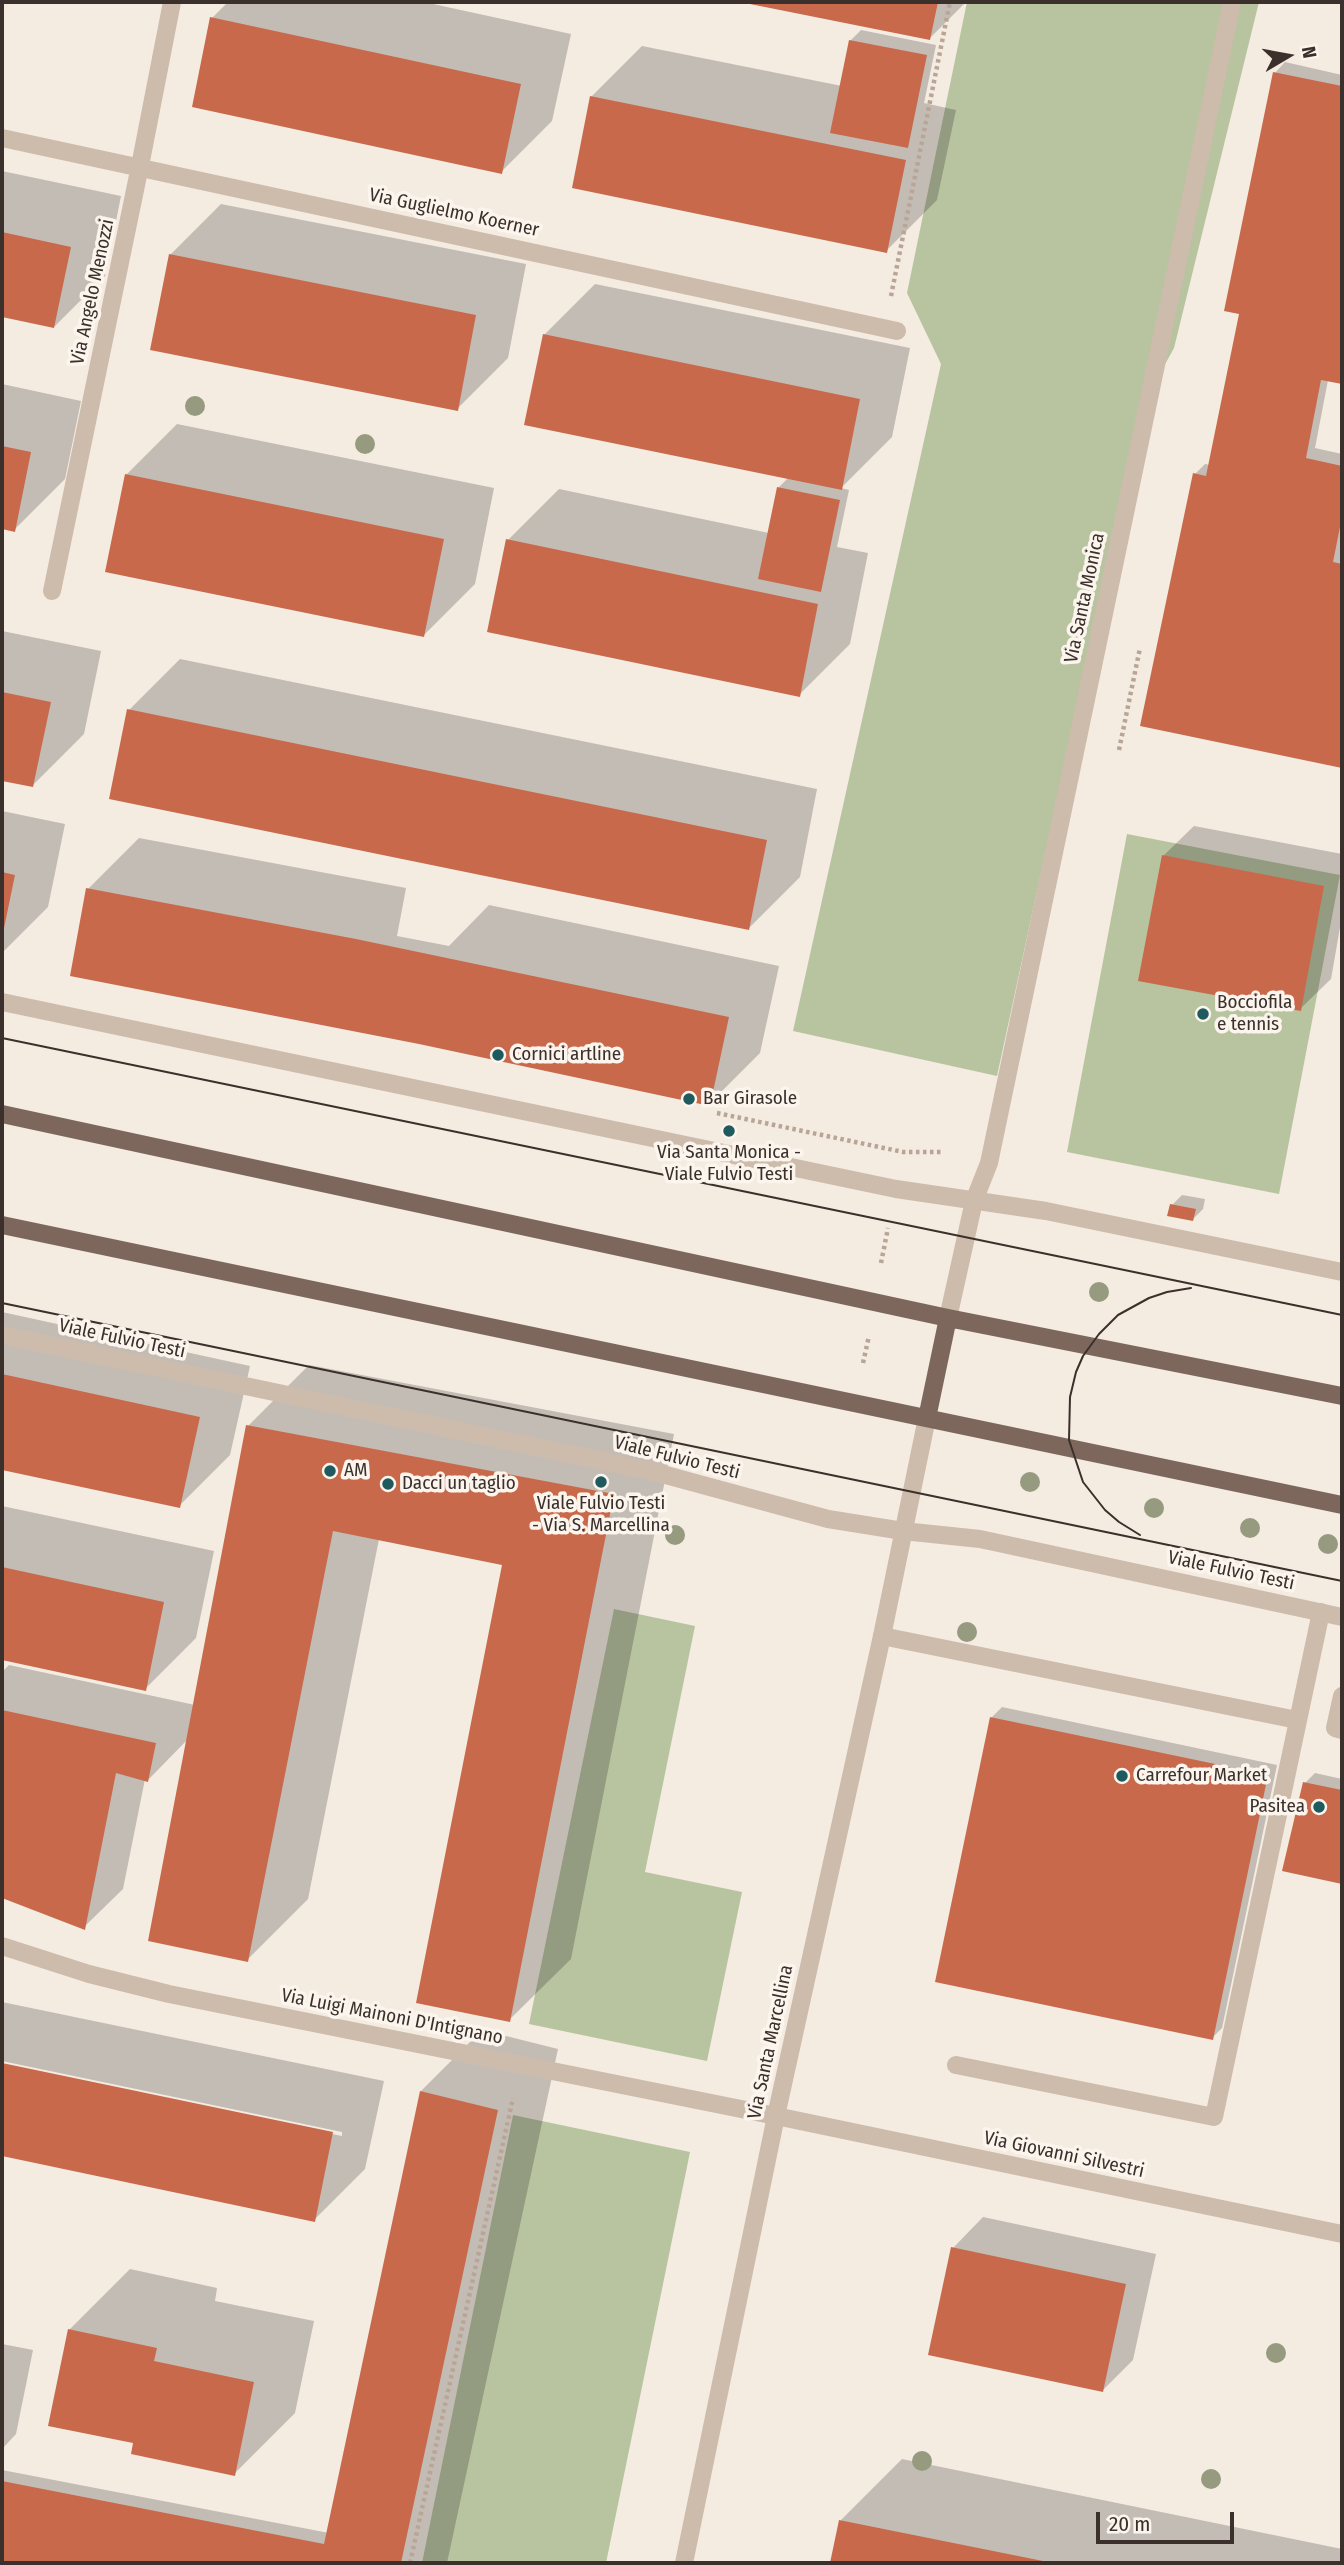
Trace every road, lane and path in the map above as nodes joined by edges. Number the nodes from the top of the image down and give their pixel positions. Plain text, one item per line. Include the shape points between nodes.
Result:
1 (172, 2) edge
2 (950, 2) edge
3 (1232, 2) edge
4 (2, 138) edge
5 (140, 166) junction
6 (891, 296) dead end
7 (897, 331) dead end
8 (52, 591) dead end
9 (1140, 648) dead end
10 (1119, 750) dead end
11 (2, 1002) edge
12 (717, 1113) dead end
13 (2, 1114) edge
14 (943, 1152) dead end
15 (974, 1201) junction
16 (2, 1225) edge
17 (888, 1228) dead end
18 (881, 1263) dead end
19 (1342, 1272) edge
20 (948, 1318) junction
21 (2, 1335) edge
22 (869, 1336) dead end
23 (863, 1363) dead end
24 (1342, 1396) edge
25 (927, 1418) junction
26 (1342, 1505) edge
27 (903, 1531) junction
28 (1321, 1612) junction
29 (1342, 1617) edge
30 (882, 1636) junction
31 (1342, 1696) edge
32 (1297, 1720) junction
33 (1342, 1730) edge
34 (2, 1946) edge
35 (956, 2065) dead end
36 (513, 2098) dead end
37 (776, 2116) junction
38 (1342, 2234) edge
39 (410, 2563) edge
40 (684, 2563) edge

1 - 5 street, Via Angelo Menozzi
2 - 6 path
3 - 15 street, Via Santa Monica via 989,1163
4 - 5 street, Via Guglielmo Koerner
5 - 7 street, Via Guglielmo Koerner
5 - 8 street, Via Angelo Menozzi
9 - 10 path
11 - 15 street via 883,1186
12 - 14 path via 903,1152
13 - 20 main road
15 - 19 street via 1045,1210
15 - 20 street, Via Santa Monica
16 - 25 main road
17 - 18 path
20 - 24 main road
20 - 25 main road
21 - 27 street, Viale Fulvio Testi via 651,1471 828,1519
22 - 23 path
25 - 26 main road
25 - 27 street, Via Santa Marcellina
27 - 28 street, Viale Fulvio Testi via 980,1539
27 - 30 street, Via Santa Marcellina
28 - 29 street, Viale Fulvio Testi
28 - 32 street
30 - 32 street
30 - 37 street, Via Santa Marcellina
31 - 33 street via 1335,1728
32 - 35 street via 1214,2118
34 - 37 street, Via Luigi Mainoni D'Intignano via 159,1991
36 - 39 path
37 - 38 street, Via Giovanni Silvestri
37 - 40 street, Via Santa Marcellina

